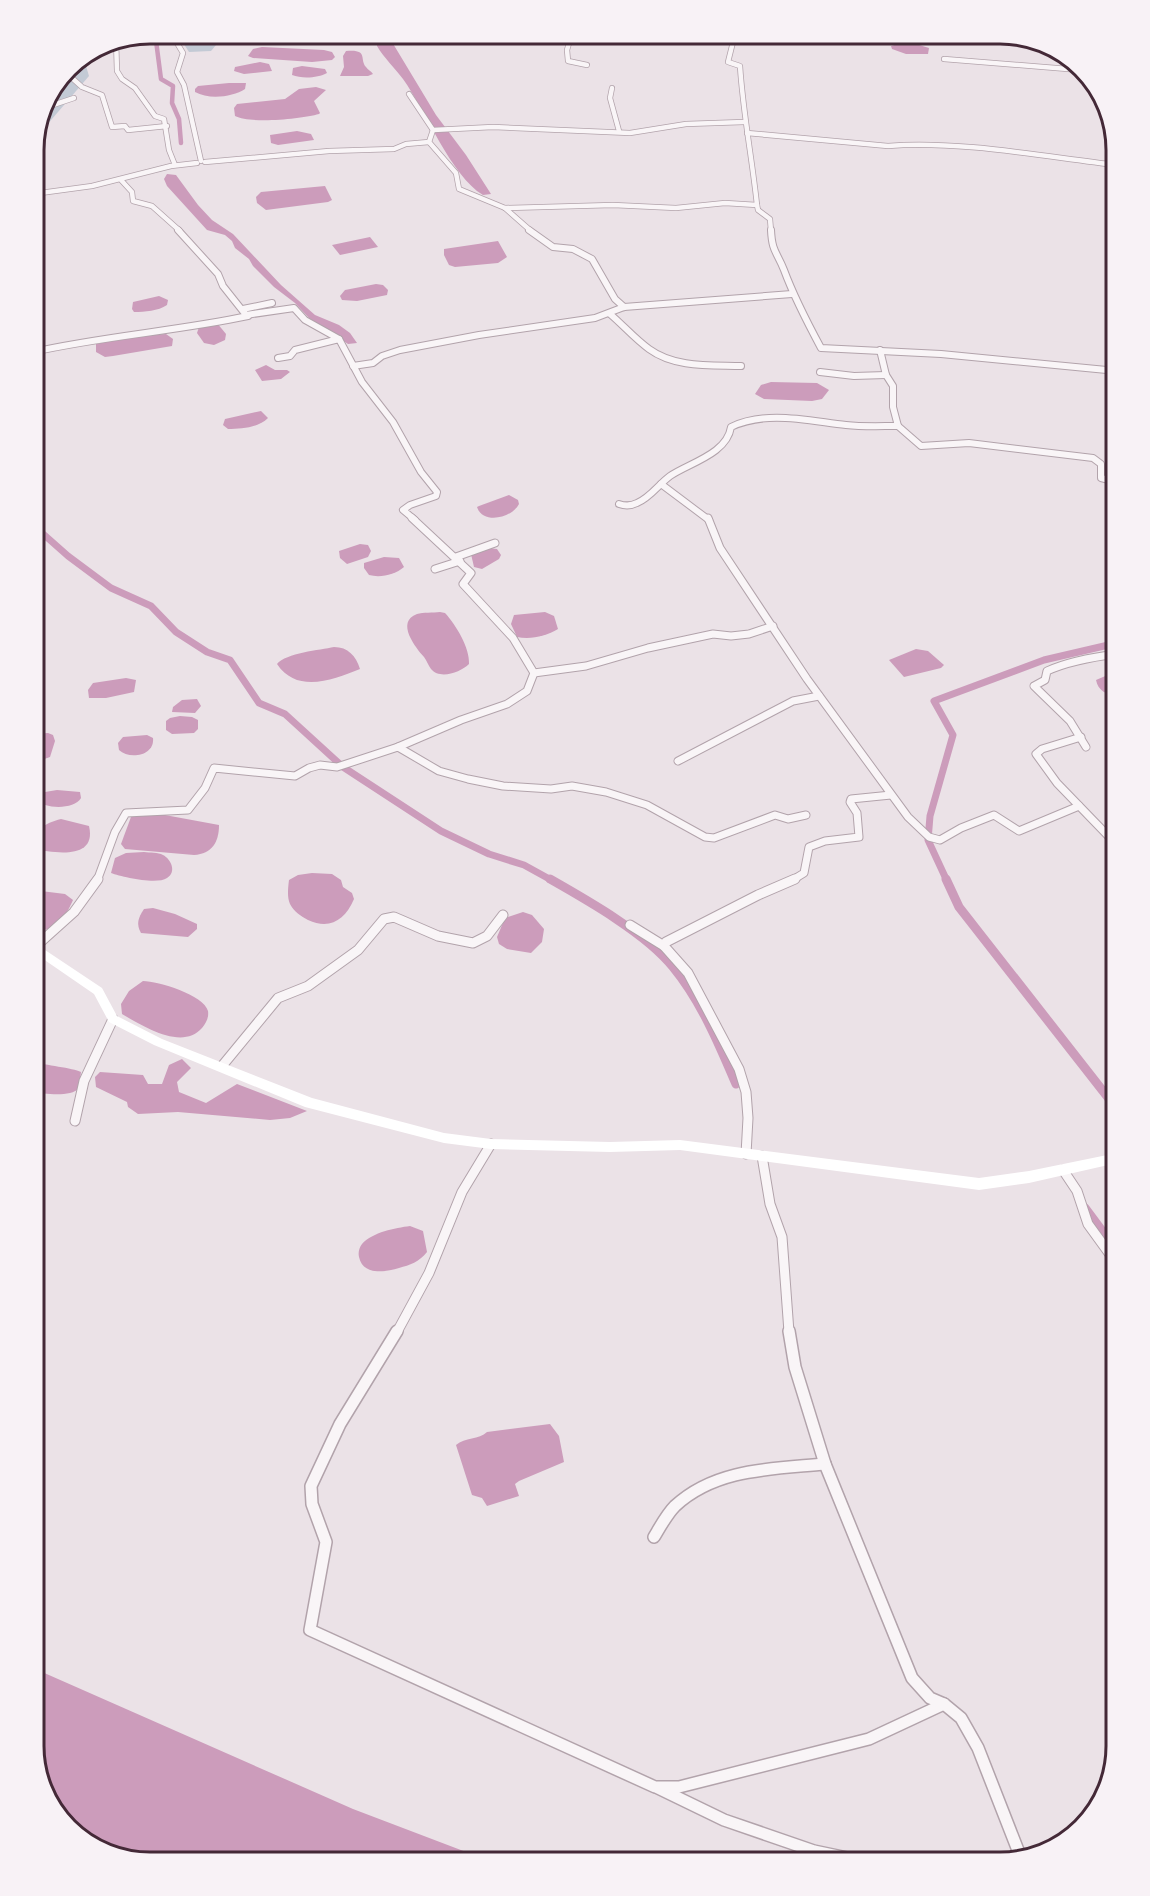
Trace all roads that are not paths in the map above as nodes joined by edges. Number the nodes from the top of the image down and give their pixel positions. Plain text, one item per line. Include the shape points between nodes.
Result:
1 (178, 44) edge
2 (569, 44) edge
3 (733, 44) edge
4 (116, 49) edge
5 (944, 59) dead end
6 (587, 65) dead end
7 (1069, 69) edge
8 (72, 78) edge
9 (612, 88) dead end
10 (409, 94) dead end
11 (74, 98) dead end
12 (53, 105) edge
13 (744, 122) junction
14 (167, 126) junction
15 (434, 130) junction
16 (619, 131) junction
17 (747, 133) junction
18 (429, 141) junction
19 (201, 162) junction
20 (1106, 164) edge
21 (175, 165) junction
22 (120, 180) junction
23 (44, 192) edge
24 (757, 205) junction
25 (505, 208) junction
26 (792, 294) junction
27 (272, 303) dead end
28 (624, 307) junction
29 (243, 309) junction
30 (609, 315) junction
31 (248, 316) junction
32 (339, 339) junction
33 (44, 350) edge
34 (880, 350) junction
35 (278, 358) dead end
36 (353, 366) junction
37 (741, 366) dead end
38 (1106, 370) edge
39 (820, 372) dead end
40 (886, 375) junction
41 (898, 426) junction
42 (1106, 479) edge
43 (661, 484) junction
44 (619, 504) dead end
45 (495, 543) dead end
46 (458, 559) junction
47 (435, 569) dead end
48 (773, 626) junction
49 (1106, 655) edge
50 (534, 673) junction
51 (819, 696) junction
52 (1081, 737) junction
53 (398, 747) junction
54 (1086, 747) dead end
55 (678, 761) dead end
56 (337, 767) joint
57 (891, 795) junction
58 (1079, 806) junction
59 (806, 815) dead end
60 (916, 825) joint
61 (1106, 834) edge
62 (503, 915) dead end
63 (630, 925) dead end
64 (44, 940) edge
65 (664, 946) junction
66 (44, 954) edge
67 (113, 1019) junction
68 (222, 1066) junction
69 (75, 1121) dead end
70 (490, 1144) junction
71 (746, 1154) junction
72 (762, 1156) junction
73 (1106, 1160) edge
74 (1063, 1170) junction
75 (1106, 1249) edge
76 (825, 1464) junction
77 (654, 1537) dead end
78 (944, 1704) junction
79 (655, 1787) junction
80 (1018, 1851) edge
81 (819, 1852) edge

1 - 19 street via 183,53 177,72 191,107
2 - 6 street via 568,61
3 - 13 street via 729,62 740,66
4 - 14 street via 117,72
5 - 7 street
8 - 14 street via 102,95 112,127 125,126 129,130
9 - 16 street via 610,103
10 - 15 street
11 - 12 street
13 - 16 street
13 - 17 street
14 - 21 street
15 - 16 street via 493,127
15 - 18 street
17 - 20 street via 996,151
17 - 24 street
18 - 19 street via 394,149
18 - 25 street via 456,173 459,189
19 - 21 street
21 - 22 street
22 - 23 street
22 - 29 street via 132,192 133,201 152,206 173,223
24 - 25 street
24 - 26 street via 770,219 772,248
25 - 28 street via 553,247 573,249 592,259 615,299
26 - 28 street
26 - 34 street via 821,348
27 - 29 street
28 - 30 street
29 - 31 street
30 - 36 street via 400,350 373,363
30 - 37 street via 654,353 690,362
31 - 32 street via 294,308 305,320
31 - 33 street
32 - 35 street
32 - 36 street
34 - 38 street
34 - 40 street
36 - 46 street via 437,492 428,501 405,506 405,514
39 - 40 street
40 - 41 street via 893,386
41 - 42 street via 921,446 969,443 1093,458 1101,464 1101,478
41 - 43 street via 779,417 737,423 715,451
43 - 44 street via 639,503
43 - 48 street via 710,521 720,548
45 - 46 street
46 - 47 street
46 - 50 street via 471,573 463,584 513,638
48 - 50 street via 749,634 713,634 586,666
48 - 51 street
49 - 52 street via 1054,667 1047,671 1045,680 1034,686
50 - 53 street via 526,691 507,704
51 - 55 street via 793,701
51 - 57 street
52 - 54 street
52 - 58 street via 1036,754
53 - 56 street
53 - 59 street via 439,771 468,779 503,786 572,786 606,792 647,806 705,837 714,838 775,815 788,819
56 - 64 street via 320,765 295,776 214,768 188,810 126,813 102,872 83,902
57 - 60 street
57 - 65 street via 854,798 850,802 857,813 859,837 809,847 800,877
58 - 60 street via 1019,831 994,815 940,840 929,837
58 - 61 street
62 - 68 street via 482,941 472,944 394,917 384,918 358,950 308,986 278,998
63 - 65 street
65 - 71 street via 688,973 739,1069 747,1101
66 - 67 main road via 98,991
67 - 68 main road via 158,1042
67 - 69 street via 84,1081
68 - 70 main road via 310,1103 444,1138
70 - 71 main road via 680,1145
70 - 79 street via 462,1192 429,1273 340,1424 311,1486 312,1504 326,1542 310,1629
71 - 72 main road
72 - 74 main road via 979,1184
72 - 76 street via 782,1237 795,1366
73 - 74 main road
74 - 75 street via 1077,1191 1088,1224
76 - 77 street via 745,1471 703,1486 674,1507
76 - 78 street via 912,1678 930,1698
78 - 79 street via 869,1739 679,1787
78 - 80 street via 961,1719 978,1748
79 - 81 street via 724,1820

